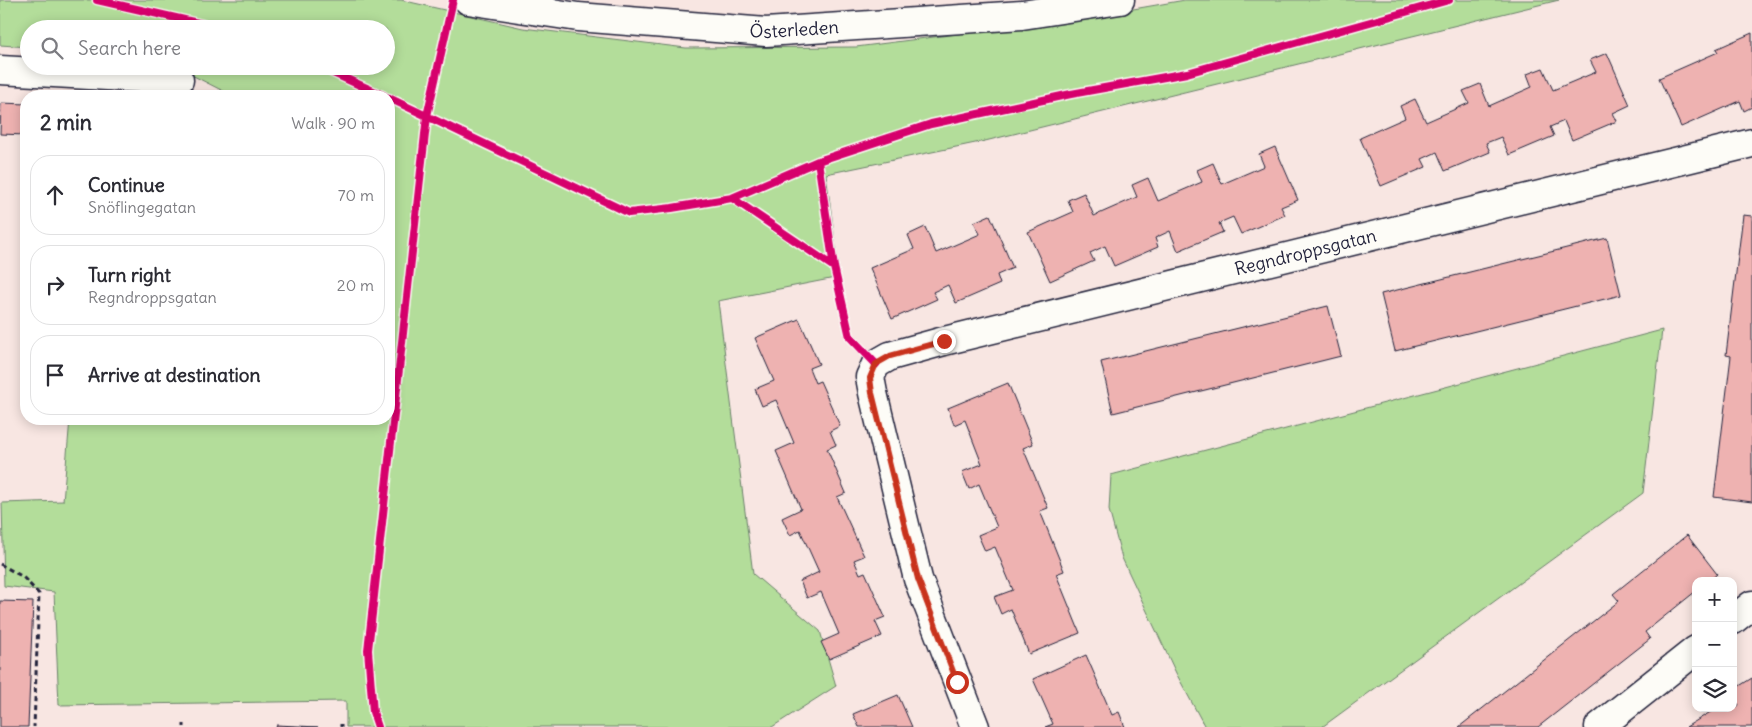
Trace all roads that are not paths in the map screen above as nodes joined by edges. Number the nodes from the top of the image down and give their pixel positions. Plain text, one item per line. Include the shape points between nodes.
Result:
1 (468, 0) edge
2 (1120, 0) edge
3 (0, 70) edge
4 (20, 71) edge
5 (90, 75) edge
6 (179, 80) dead end
7 (1752, 143) edge
8 (1752, 605) edge
9 (1737, 617) edge
10 (1692, 653) edge
11 (976, 727) edge
12 (1599, 727) edge

1 - 2 street, Österleden via 578,17 766,32 1022,15
3 - 4 street
5 - 6 street
7 - 11 street, Regndroppsgatan via 907,351 876,364 870,378 872,393 918,579
8 - 9 street
10 - 12 street

